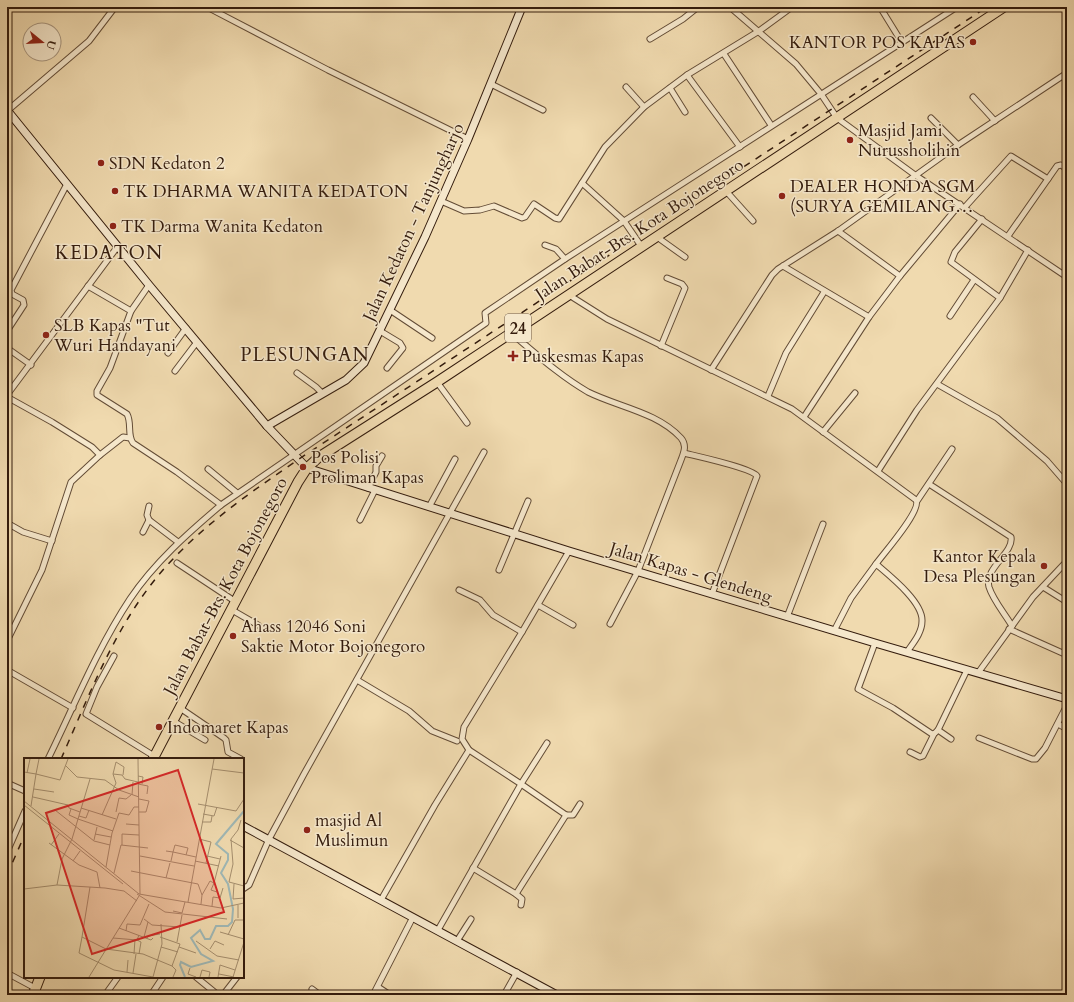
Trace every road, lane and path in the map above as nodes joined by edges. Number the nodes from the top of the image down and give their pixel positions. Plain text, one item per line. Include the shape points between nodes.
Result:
1 (115, 7) edge
2 (207, 7) edge
3 (522, 7) edge
4 (698, 7) edge
5 (730, 7) edge
6 (792, 7) edge
7 (880, 7) edge
8 (957, 7) edge
9 (1004, 7) edge
10 (759, 32) junction
11 (650, 38) dead end
12 (901, 41) junction
13 (724, 54) junction
14 (1067, 73) edge
15 (687, 75) junction
16 (491, 84) junction
17 (626, 87) dead end
18 (670, 88) junction
19 (821, 94) junction
20 (973, 97) dead end
21 (644, 107) junction
22 (7, 110) edge
23 (543, 110) dead end
24 (685, 112) dead end
25 (837, 118) junction
26 (931, 118) dead end
27 (995, 121) junction
28 (772, 125) junction
29 (468, 139) junction
30 (958, 145) junction
31 (740, 147) junction
32 (1067, 169) edge
33 (915, 175) junction
34 (1048, 179) junction
35 (582, 183) junction
36 (67, 184) junction
37 (726, 191) junction
38 (441, 201) junction
39 (960, 204) junction
40 (965, 207) junction
41 (982, 219) junction
42 (624, 221) junction
43 (753, 221) dead end
44 (838, 231) junction
45 (1008, 236) junction
46 (657, 237) junction
47 (545, 245) dead end
48 (118, 246) junction
49 (641, 246) junction
50 (1028, 250) junction
51 (684, 257) dead end
52 (565, 259) junction
53 (783, 266) junction
54 (900, 276) junction
55 (1067, 277) edge
56 (667, 278) dead end
57 (974, 280) junction
58 (149, 285) junction
59 (88, 286) junction
60 (824, 292) junction
61 (569, 295) junction
62 (1000, 298) junction
63 (390, 310) junction
64 (131, 311) junction
65 (950, 316) dead end
66 (869, 317) junction
67 (186, 328) junction
68 (8, 329) edge
69 (380, 331) junction
70 (511, 333) junction
71 (432, 338) dead end
72 (197, 342) junction
73 (661, 346) junction
74 (7, 348) edge
75 (168, 353) dead end
76 (31, 365) junction
77 (387, 368) dead end
78 (711, 370) junction
79 (175, 371) dead end
80 (297, 372) dead end
81 (437, 382) junction
82 (937, 384) junction
83 (322, 393) junction
84 (855, 393) dead end
85 (7, 396) edge
86 (768, 396) junction
87 (804, 417) junction
88 (467, 423) dead end
89 (268, 426) junction
90 (823, 432) junction
91 (130, 438) junction
92 (952, 449) dead end
93 (484, 452) dead end
94 (684, 452) junction
95 (100, 455) junction
96 (293, 455) junction
97 (382, 456) dead end
98 (455, 459) dead end
99 (307, 468) junction
100 (208, 469) dead end
101 (878, 471) junction
102 (929, 484) junction
103 (1067, 484) edge
104 (372, 489) junction
105 (237, 493) junction
106 (528, 501) dead end
107 (917, 501) junction
108 (221, 505) junction
109 (149, 506) dead end
110 (429, 507) junction
111 (449, 513) junction
112 (149, 520) junction
113 (360, 520) dead end
114 (7, 523) edge
115 (823, 524) dead end
116 (143, 532) dead end
117 (514, 533) junction
118 (52, 541) junction
119 (178, 542) junction
120 (569, 550) junction
121 (1067, 561) edge
122 (177, 562) dead end
123 (876, 564) junction
124 (499, 570) dead end
125 (638, 571) junction
126 (1043, 587) junction
127 (459, 590) dead end
128 (712, 594) junction
129 (1067, 602) edge
130 (538, 605) junction
131 (234, 606) junction
132 (787, 617) junction
133 (610, 624) dead end
134 (258, 625) dead end
135 (573, 625) dead end
136 (1010, 627) junction
137 (834, 631) junction
138 (522, 632) junction
139 (7, 641) edge
140 (875, 643) junction
141 (907, 652) junction
142 (114, 656) dead end
143 (1067, 656) edge
144 (7, 670) edge
145 (967, 670) junction
146 (978, 673) junction
147 (357, 680) junction
148 (1067, 699) edge
149 (1067, 705) edge
150 (73, 708) junction
151 (180, 708) junction
152 (173, 721) junction
153 (1058, 724) junction
154 (1067, 729) edge
155 (461, 732) junction
156 (936, 732) junction
157 (979, 738) dead end
158 (951, 739) dead end
159 (205, 740) dead end
160 (457, 741) junction
161 (547, 743) dead end
162 (468, 748) junction
163 (910, 752) dead end
164 (48, 758) edge
165 (154, 758) edge
166 (239, 758) edge
167 (7, 783) edge
168 (521, 784) junction
169 (24, 791) edge
170 (580, 804) dead end
171 (24, 813) edge
172 (566, 815) junction
173 (244, 826) edge
174 (269, 839) junction
175 (7, 852) edge
176 (473, 868) junction
177 (244, 888) edge
178 (516, 894) junction
179 (381, 900) junction
180 (521, 906) dead end
181 (413, 917) junction
182 (471, 919) dead end
183 (438, 930) junction
184 (457, 941) junction
185 (517, 972) junction
186 (7, 973) edge
187 (40, 978) edge
188 (117, 978) edge
189 (162, 978) edge
190 (197, 978) edge
191 (236, 978) edge
192 (378, 987) junction
193 (312, 989) dead end
194 (34, 992) edge
195 (555, 994) edge
196 (105, 995) edge
197 (151, 995) edge
198 (218, 995) edge
199 (223, 995) edge
200 (320, 995) edge
201 (373, 995) edge
202 (390, 995) edge
203 (504, 995) edge

1 - 22 street via 89,41
2 - 29 street
3 - 16 street, Jalan Kedaton - Tanjungharjo
4 - 11 street
5 - 10 street
6 - 10 street
7 - 12 street
8 - 12 street
9 - 25 highway, Jalan Babat-Bts. Kota Bojonegoro / 24
10 - 13 street
10 - 19 street via 796,64
12 - 19 street
13 - 15 street
13 - 28 street
14 - 27 street
15 - 18 street
15 - 31 street
16 - 23 street
16 - 29 street, Jalan Kedaton - Tanjungharjo
17 - 21 street
18 - 21 street
18 - 24 street
19 - 25 street
19 - 28 street
20 - 27 street
21 - 35 street via 605,147
22 - 36 street
25 - 33 street
25 - 37 highway, Jalan Babat-Bts. Kota Bojonegoro / 24
26 - 30 street
27 - 30 street
28 - 31 street
29 - 38 street, Jalan Kedaton - Tanjungharjo
30 - 33 street
31 - 42 street
32 - 34 street via 1059,165
33 - 39 street
33 - 44 street
34 - 40 street via 1011,156
34 - 45 street
35 - 38 street via 558,219 534,204 522,218 494,206 464,211
35 - 42 street
36 - 48 street
36 - 68 street via 11,290 12,294 23,300 24,305
37 - 43 street
37 - 46 highway, Jalan Babat-Bts. Kota Bojonegoro / 24
38 - 63 street, Jalan Kedaton - Tanjungharjo
39 - 40 street
39 - 54 street
40 - 41 street
41 - 45 street
41 - 57 street via 950,260 955,267
42 - 49 street
42 - 52 street
44 - 53 street
44 - 54 street
45 - 50 street
46 - 49 highway, Jalan Babat-Bts. Kota Bojonegoro / 24
46 - 51 street
47 - 52 street via 556,248
48 - 58 street
48 - 59 street
49 - 61 highway, Jalan Babat-Bts. Kota Bojonegoro / 24
50 - 55 street
50 - 62 street
52 - 96 street via 485,313 486,322
53 - 60 street
53 - 78 street via 772,275
54 - 66 street
56 - 73 street via 682,284 685,288
57 - 62 street
57 - 65 street
58 - 64 street
58 - 67 street
59 - 64 street
59 - 76 street
60 - 66 street
60 - 86 street via 786,353
61 - 70 highway, Jalan Babat-Bts. Kota Bojonegoro / 24
61 - 73 street via 607,319
62 - 82 street
63 - 69 street, Jalan Kedaton - Tanjungharjo
63 - 71 street
64 - 91 street via 110,368 96,393 101,399 127,414
66 - 87 street
67 - 72 street
67 - 75 street
69 - 77 street via 400,343 403,348
69 - 83 street, Jalan Kedaton - Tanjungharjo via 364,362 355,373
70 - 81 highway, Jalan Babat-Bts. Kota Bojonegoro / 24
70 - 94 street via 583,389 634,409 672,430 684,441
72 - 79 street
72 - 89 street
73 - 78 street
74 - 76 street
76 - 85 street
78 - 86 street
80 - 83 street
81 - 88 street
81 - 99 highway, Jalan Babat-Bts. Kota Bojonegoro / 24 via 319,457
82 - 101 street
82 - 103 street via 997,418 1047,461
83 - 89 street, Jalan Kedaton - Tanjungharjo
84 - 90 street
85 - 95 street via 92,447
86 - 87 street
87 - 90 street
89 - 96 street
90 - 101 street
91 - 95 street via 123,437
91 - 108 street via 136,445
92 - 102 street
93 - 111 street
94 - 125 street
94 - 128 street via 745,469 757,476
95 - 118 street via 71,482
96 - 99 street
96 - 105 street
97 - 104 street via 376,466
98 - 110 street
99 - 104 street, Jalan Kapas - Glendeng
99 - 131 highway, Jalan Babat-Bts. Kota Bojonegoro / 24
100 - 105 street
101 - 107 street
102 - 107 street
102 - 136 street via 1011,537 1010,544 995,567 989,582
104 - 110 street, Jalan Kapas - Glendeng
104 - 113 street
105 - 108 street
106 - 117 street
107 - 123 street via 912,516
108 - 119 street
109 - 112 street
110 - 111 street, Jalan Kapas - Glendeng
111 - 117 street, Jalan Kapas - Glendeng
111 - 147 street
112 - 116 street
112 - 119 street
114 - 118 street via 23,532
115 - 132 street
117 - 120 street, Jalan Kapas - Glendeng
117 - 124 street
118 - 139 street via 34,589
119 - 150 street via 130,598
120 - 125 street, Jalan Kapas - Glendeng
120 - 130 street
121 - 126 street
122 - 131 street
123 - 137 street via 851,598
123 - 141 street via 908,594 922,615 919,633
125 - 128 street, Jalan Kapas - Glendeng
125 - 133 street
126 - 129 street
126 - 136 street
127 - 138 street via 480,600 493,615
128 - 132 street, Jalan Kapas - Glendeng
130 - 135 street
130 - 138 street
131 - 134 street
131 - 151 highway, Jalan Babat-Bts. Kota Bojonegoro / 24
132 - 137 street, Jalan Kapas - Glendeng
136 - 143 street
136 - 146 street
137 - 140 street, Jalan Kapas - Glendeng
138 - 155 street
140 - 141 street, Jalan Kapas - Glendeng
140 - 156 street via 858,690 893,708 927,731
141 - 145 street, Jalan Kapas - Glendeng
142 - 165 street via 86,714
144 - 150 street
145 - 146 street, Jalan Kapas - Glendeng
145 - 156 street
146 - 148 street, Jalan Kapas - Glendeng
147 - 160 street via 409,711 432,731
147 - 174 street
149 - 153 street
150 - 164 street
151 - 152 highway, Jalan Babat-Bts. Kota Bojonegoro / 24
151 - 166 street via 224,738 228,752
152 - 159 street
152 - 165 highway, Jalan Babat-Bts. Kota Bojonegoro / 24
153 - 154 street
153 - 157 street via 1040,756 1035,759
155 - 160 street
155 - 162 street
156 - 158 street
156 - 163 street via 923,756
160 - 162 street
161 - 168 street
162 - 168 street
162 - 179 street
167 - 169 street
168 - 172 street
168 - 176 street
170 - 172 street via 573,815
171 - 175 street
172 - 178 street
173 - 174 street
174 - 177 street via 249,885
174 - 179 street
176 - 178 street
176 - 183 street
178 - 180 street via 522,899
179 - 181 street
181 - 183 street
181 - 192 street
182 - 184 street
183 - 184 street
184 - 185 street
185 - 195 street
185 - 203 street
186 - 194 street
187 - 194 highway
188 - 196 street
189 - 197 street
190 - 198 street
191 - 199 street
192 - 201 street
192 - 202 street
193 - 200 street

